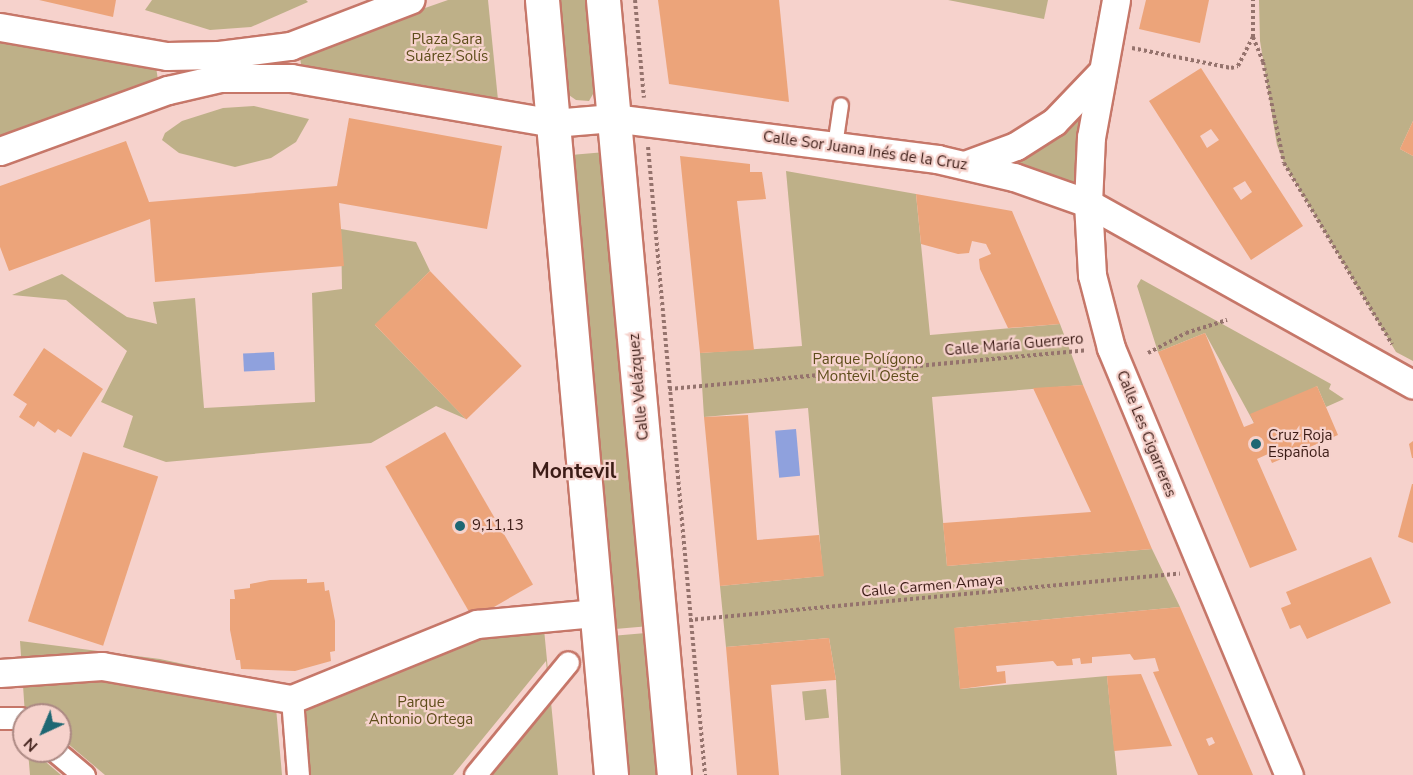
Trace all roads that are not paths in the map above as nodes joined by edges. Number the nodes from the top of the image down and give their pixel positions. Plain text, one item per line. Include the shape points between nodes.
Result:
1 (411, 0) edge
2 (542, 0) edge
3 (603, 0) edge
4 (1116, 0) edge
5 (0, 27) edge
6 (1100, 74) junction
7 (841, 105) dead end
8 (613, 118) junction
9 (553, 123) junction
10 (835, 146) junction
11 (0, 151) edge
12 (965, 165) junction
13 (1088, 203) junction
14 (1413, 385) edge
15 (581, 615) junction
16 (568, 662) dead end
17 (0, 673) edge
18 (292, 699) junction
19 (70, 763) edge
20 (84, 775) edge
21 (298, 775) edge
22 (474, 775) edge
23 (611, 775) edge
24 (674, 775) edge
25 (1289, 775) edge

1 - 5 street via 290,46 219,55 167,56
2 - 9 street
3 - 8 street, Calle Velázquez
4 - 6 street, Calle Les Cigarreres
6 - 12 street via 1054,122 1016,146
6 - 13 street, Calle Les Cigarreres via 1091,137
7 - 10 lane
8 - 9 street, Calle Sor Juana Inés de la Cruz
8 - 10 street, Calle Sor Juana Inés de la Cruz
8 - 24 street, Calle Velázquez
9 - 11 street via 291,78 220,78 168,90
9 - 15 street
10 - 12 street, Calle Sor Juana Inés de la Cruz
12 - 13 street, Calle Sor Juana Inés de la Cruz
13 - 14 street, Calle Sor Juana Inés de la Cruz
13 - 25 street, Calle Les Cigarreres via 1092,275 1111,348
15 - 18 street via 477,624
15 - 23 street
16 - 22 street
17 - 18 street via 102,666
18 - 21 street
19 - 20 street

